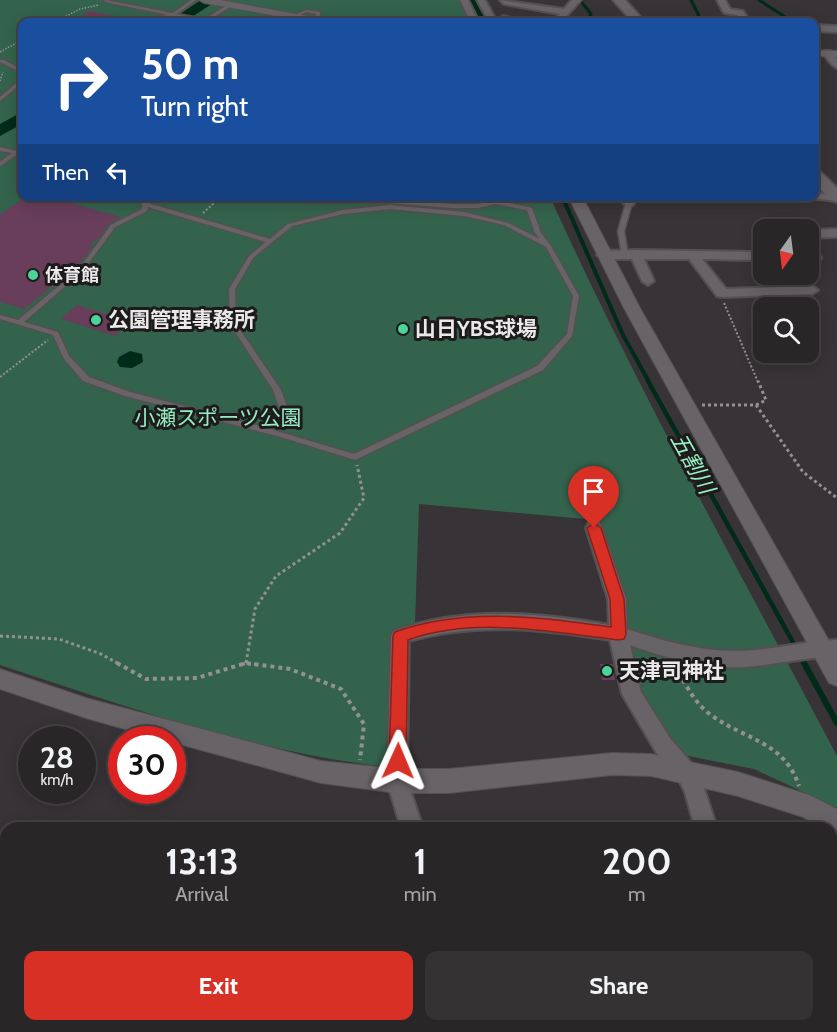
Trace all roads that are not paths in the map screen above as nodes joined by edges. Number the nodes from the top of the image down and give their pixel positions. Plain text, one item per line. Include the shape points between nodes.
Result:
1 (194, 0) edge
2 (464, 0) edge
3 (481, 0) edge
4 (577, 0) edge
5 (619, 0) edge
6 (106, 1) edge
7 (210, 1) edge
8 (504, 1) edge
9 (722, 1) edge
10 (231, 5) junction
11 (566, 12) junction
12 (173, 15) junction
13 (157, 18) edge
14 (188, 18) edge
15 (211, 18) edge
16 (297, 18) edge
17 (473, 18) edge
18 (491, 18) edge
19 (561, 18) edge
20 (635, 18) edge
21 (743, 18) edge
22 (819, 28) edge
23 (837, 29) edge
24 (833, 54) edge
25 (2, 61) dead end
26 (837, 65) edge
27 (18, 70) edge
28 (18, 86) edge
29 (0, 100) edge
30 (0, 149) edge
31 (18, 152) edge
32 (18, 154) edge
33 (0, 164) edge
34 (819, 179) edge
35 (835, 193) edge
36 (819, 195) edge
37 (390, 201) edge
38 (577, 201) edge
39 (631, 201) edge
40 (145, 204) joint
41 (819, 234) edge
42 (837, 234) edge
43 (271, 241) junction
44 (548, 246) junction
45 (630, 254) junction
46 (603, 255) junction
47 (753, 256) edge
48 (694, 257) junction
49 (648, 281) dead end
50 (773, 285) edge
51 (812, 290) dead end
52 (776, 291) junction
53 (0, 317) edge
54 (19, 323) junction
55 (270, 431) junction
56 (594, 528) dead end
57 (618, 634) junction
58 (815, 650) edge
59 (837, 676) edge
60 (0, 679) edge
61 (685, 771) junction
62 (397, 781) junction
63 (410, 822) edge
64 (704, 822) edge
65 (837, 822) edge

1 - 12 lane
2 - 17 street
3 - 18 street
4 - 11 street
5 - 20 main road
6 - 12 lane
7 - 10 street
8 - 11 street
9 - 21 street via 727,11 740,13
10 - 15 lane
10 - 16 street
11 - 19 street
12 - 13 lane
12 - 14 lane
22 - 23 street
24 - 26 street
25 - 27 lane
28 - 29 lane
30 - 31 lane
32 - 33 lane
34 - 35 main road
35 - 36 street
37 - 44 lane via 452,206 509,203 530,209 538,233
38 - 46 street
39 - 45 lane via 621,231
40 - 43 lane
40 - 54 lane via 145,210 113,226 81,270
41 - 42 street
43 - 44 lane via 290,225 343,212 390,207 464,214 506,224
43 - 55 lane via 251,256 232,289 233,324 277,390 283,407
44 - 55 lane via 576,296 570,334 540,368 355,457
45 - 46 street
45 - 48 street
45 - 49 street
46 - 58 street
47 - 48 street
48 - 52 street via 722,293
50 - 52 street
51 - 52 street
53 - 54 lane
54 - 55 lane via 56,334 66,357 86,379 128,394
56 - 57 street via 617,599
57 - 58 street via 655,646 728,659
57 - 61 street via 632,694 663,745
57 - 62 street via 476,621 422,628 400,636
58 - 59 street
60 - 62 street via 86,708 321,772
61 - 62 street via 612,764 449,781
61 - 64 street
61 - 65 street via 802,805
62 - 63 street

